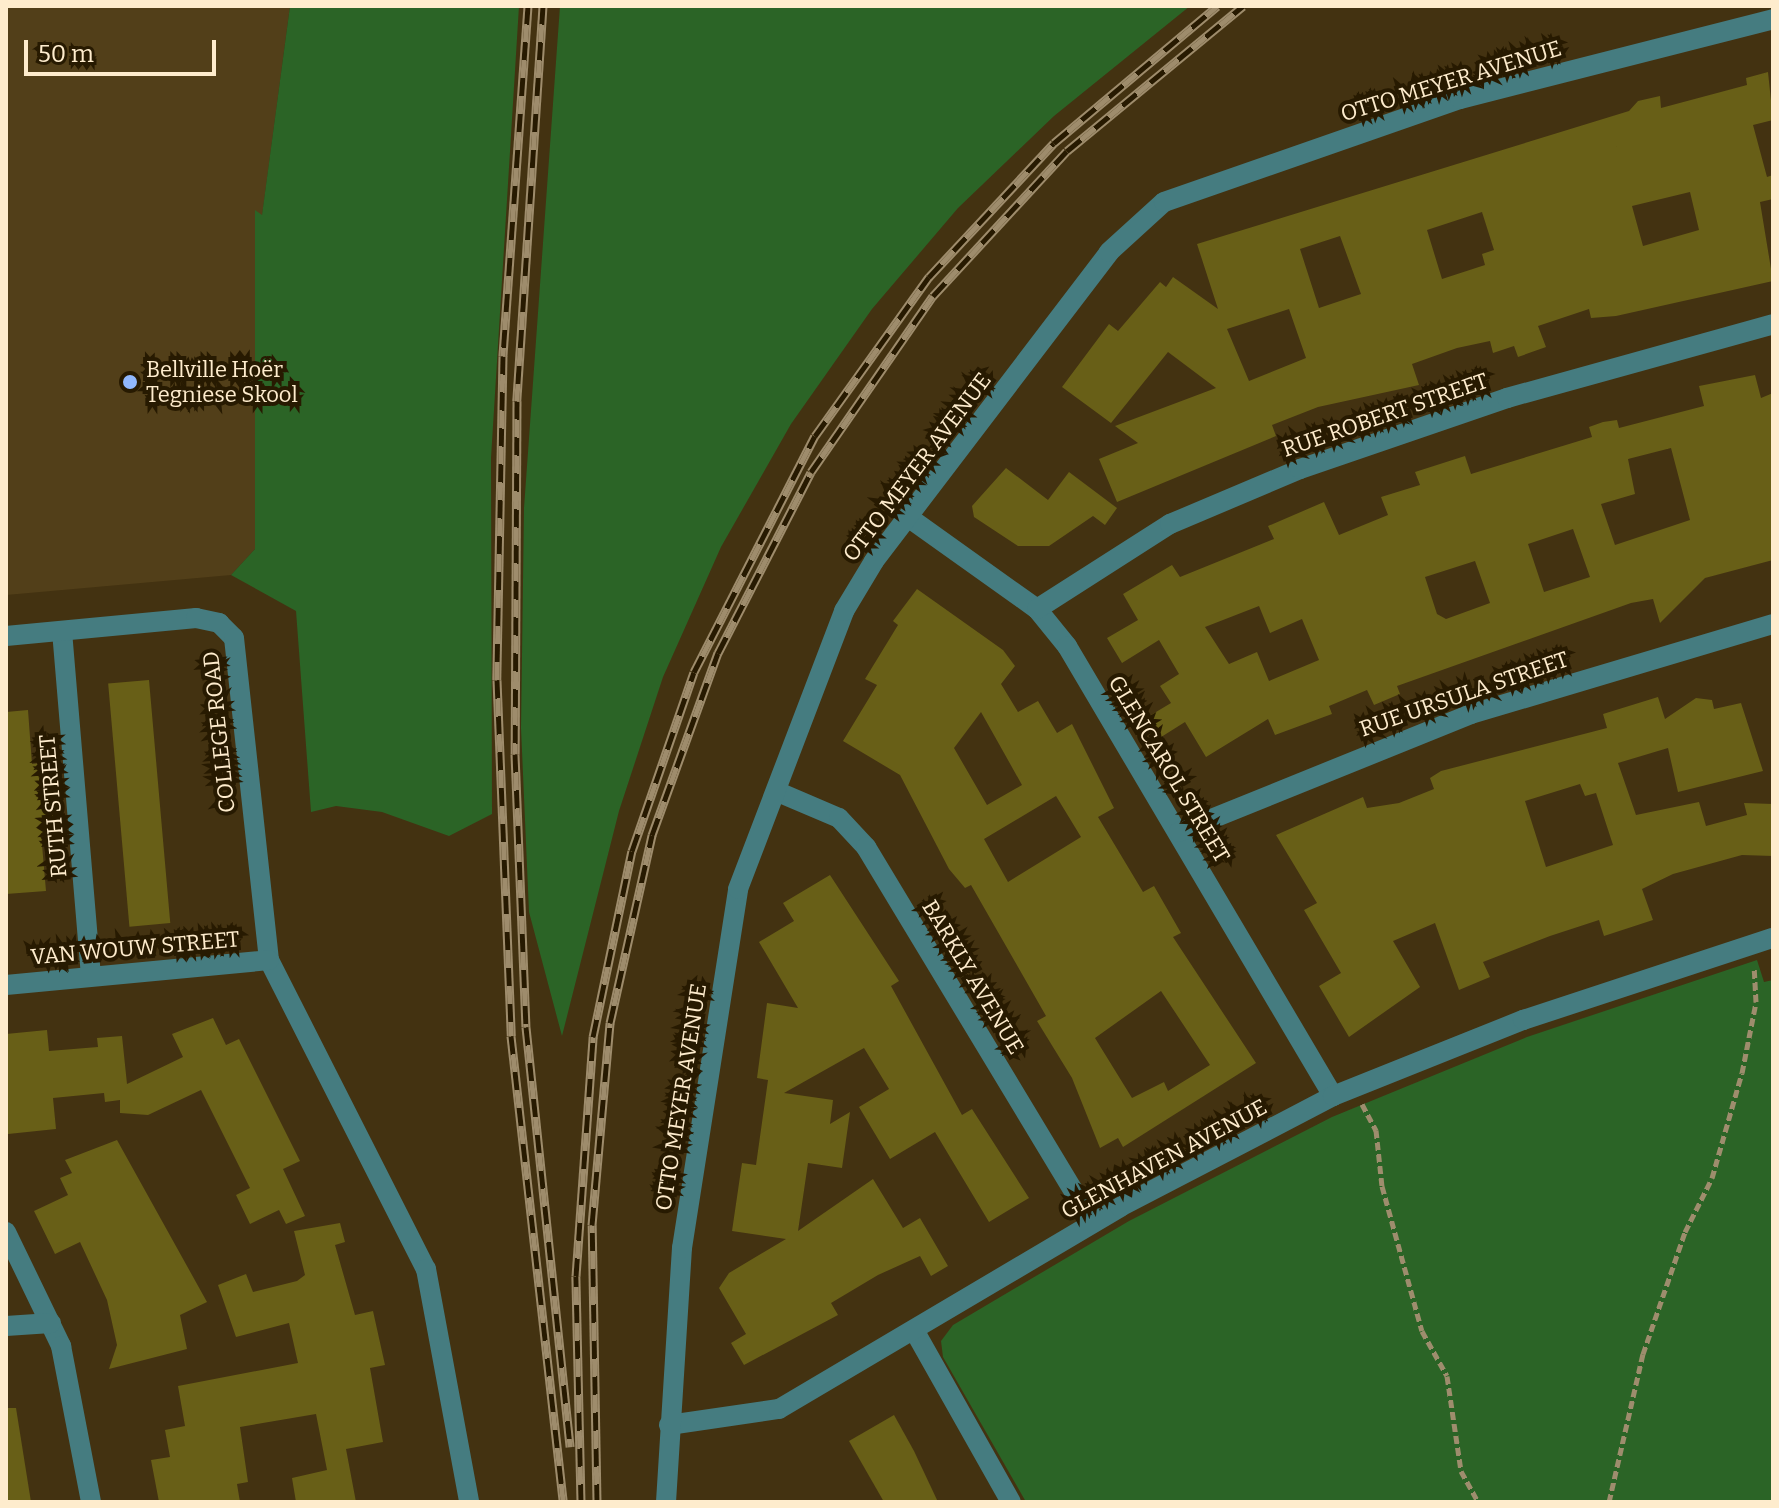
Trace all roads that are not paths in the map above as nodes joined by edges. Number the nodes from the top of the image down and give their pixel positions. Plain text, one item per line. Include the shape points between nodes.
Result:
1 (1773, 19) edge
2 (1773, 324) edge
3 (908, 517) junction
4 (1037, 609) junction
5 (1773, 624) edge
6 (62, 631) junction
7 (6, 636) edge
8 (778, 792) junction
9 (1179, 832) junction
10 (1773, 938) edge
11 (269, 960) junction
12 (91, 976) junction
13 (6, 985) edge
14 (1333, 1096) junction
15 (1093, 1223) junction
16 (6, 1232) edge
17 (51, 1323) junction
18 (6, 1326) edge
19 (914, 1330) junction
20 (669, 1425) junction
21 (91, 1502) edge
22 (469, 1502) edge
23 (666, 1502) edge
24 (1011, 1502) edge

1 - 3 street, OTTO MEYER AVENUE via 1460,99 1164,202 1109,252
2 - 4 street, RUE ROBERT STREET via 1507,398 1300,469 1170,524
3 - 4 street, GLENCAROL STREET
3 - 8 street, OTTO MEYER AVENUE via 844,611
4 - 9 street, GLENCAROL STREET via 1067,646
5 - 9 street, RUE URSULA STREET via 1471,714
6 - 7 street, COLLEGE ROAD
6 - 11 street, COLLEGE ROAD via 196,618 219,623 234,638
6 - 12 street, RUTH STREET
8 - 15 street, BARKLY AVENUE via 839,818 866,847
8 - 20 street, OTTO MEYER AVENUE via 738,889 682,1248
9 - 14 street, GLENCAROL STREET
10 - 14 street, GLENHAVEN AVENUE via 1523,1020
11 - 12 street, VAN WOUW STREET
11 - 22 street via 426,1269
12 - 13 street, VAN WOUW STREET
14 - 15 street, GLENHAVEN AVENUE
15 - 19 street, GLENHAVEN AVENUE
16 - 17 street
17 - 18 street
17 - 21 street
19 - 20 street, GLENHAVEN AVENUE via 779,1409
19 - 24 street
20 - 23 street

